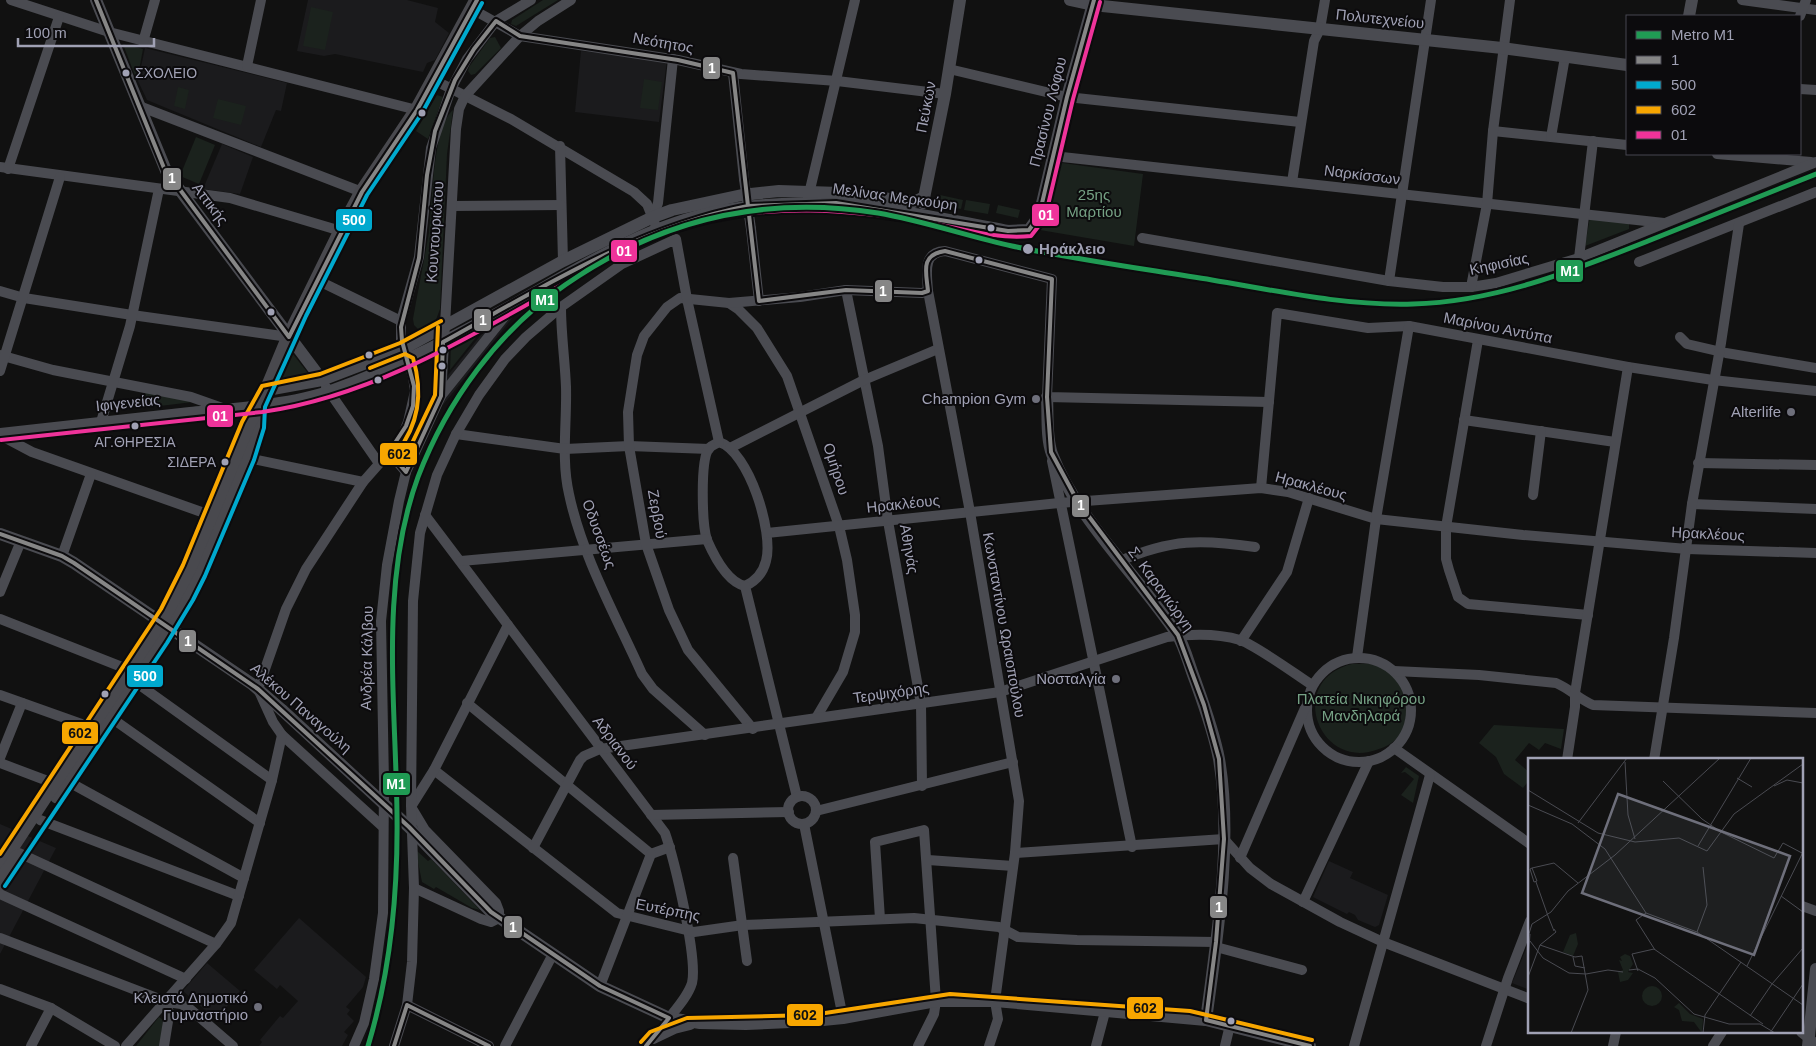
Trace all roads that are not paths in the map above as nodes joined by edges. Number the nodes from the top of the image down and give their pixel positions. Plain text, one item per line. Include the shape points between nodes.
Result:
1 (11, 0) edge
2 (96, 0) edge
3 (155, 0) edge
4 (261, 0) edge
5 (531, 0) edge
6 (571, 0) edge
7 (855, 0) edge
8 (960, 0) edge
9 (1070, 0) edge
10 (1326, 0) edge
11 (1431, 0) edge
12 (1510, 0) edge
13 (1692, 0) edge
14 (1742, 0) edge
15 (1093, 2) edge
16 (475, 4) edge
17 (1802, 8) edge
18 (1816, 10) edge
19 (1690, 15) edge
20 (60, 17) junction
21 (496, 21) junction
22 (1320, 28) junction
23 (109, 32) junction
24 (520, 36) junction
25 (1425, 40) junction
26 (143, 42) junction
27 (1502, 48) junction
28 (1565, 57) junction
29 (673, 59) junction
30 (1626, 65) edge
31 (247, 66) junction
32 (949, 69) junction
33 (733, 73) junction
34 (434, 80) junction
35 (837, 81) junction
36 (1801, 88) edge
37 (451, 89) junction
38 (1816, 90) edge
39 (945, 94) junction
40 (465, 96) junction
41 (1067, 97) junction
42 (139, 106) junction
43 (417, 110) junction
44 (1300, 122) junction
45 (1493, 131) junction
46 (1551, 137) junction
47 (1593, 141) junction
48 (1626, 144) edge
49 (560, 146) junction
50 (1736, 155) edge
51 (1053, 156) junction
52 (1775, 157) edge
53 (1815, 162) edge
54 (4, 168) edge
55 (60, 177) junction
56 (1772, 180) junction
57 (1292, 182) junction
58 (159, 189) junction
59 (182, 192) junction
60 (362, 192) junction
61 (1816, 192) edge
62 (1402, 195) junction
63 (809, 197) junction
64 (924, 197) junction
65 (1487, 204) junction
66 (453, 206) junction
67 (562, 206) junction
68 (1584, 215) junction
69 (653, 217) junction
70 (927, 218) junction
71 (1668, 223) junction
72 (1739, 224) junction
73 (656, 230) junction
74 (1029, 230) joint
75 (341, 231) junction
76 (1142, 238) dead end
77 (930, 256) joint
78 (1579, 258) junction
79 (563, 261) junction
80 (1639, 262) dead end
81 (317, 280) junction
82 (1389, 281) junction
83 (1471, 287) junction
84 (846, 290) junction
85 (928, 290) junction
86 (0, 292) edge
87 (24, 298) junction
88 (687, 299) junction
89 (759, 300) junction
90 (515, 303) junction
91 (729, 303) junction
92 (561, 308) junction
93 (132, 315) junction
94 (401, 321) junction
95 (1409, 326) junction
96 (444, 327) junction
97 (289, 337) junction
98 (1680, 337) dead end
99 (1478, 340) junction
100 (443, 342) junction
101 (938, 349) junction
102 (1719, 351) junction
103 (405, 354) junction
104 (2, 356) edge
105 (1628, 367) junction
106 (1816, 368) edge
107 (0, 371) edge
108 (322, 380) junction
109 (864, 380) junction
110 (1713, 380) junction
111 (114, 382) junction
112 (267, 390) junction
113 (1816, 391) edge
114 (329, 392) junction
115 (441, 396) junction
116 (1047, 397) junction
117 (1269, 402) junction
118 (259, 406) junction
119 (226, 410) junction
120 (801, 412) junction
121 (1464, 420) junction
122 (101, 422) junction
123 (1541, 432) junction
124 (456, 434) junction
125 (0, 435) edge
126 (719, 442) junction
127 (1615, 442) junction
128 (629, 446) junction
129 (730, 448) junction
130 (565, 449) junction
131 (708, 449) junction
132 (389, 452) junction
133 (1051, 452) junction
134 (248, 458) junction
135 (378, 462) junction
136 (1698, 463) junction
137 (1816, 465) edge
138 (406, 472) junction
139 (91, 474) junction
140 (363, 482) junction
141 (1261, 488) junction
142 (1533, 495) dead end
143 (1309, 498) junction
144 (1078, 502) junction
145 (1059, 503) junction
146 (1692, 504) junction
147 (1816, 509) edge
148 (970, 512) junction
149 (210, 515) junction
150 (425, 515) junction
151 (1376, 519) junction
152 (888, 520) junction
153 (839, 526) junction
154 (1446, 527) junction
155 (767, 533) junction
156 (0, 534) edge
157 (707, 539) junction
158 (21, 541) junction
159 (1599, 542) junction
160 (646, 544) junction
161 (1255, 547) dead end
162 (1687, 549) junction
163 (587, 550) junction
164 (1816, 553) edge
165 (62, 556) junction
166 (461, 561) junction
167 (1120, 561) junction
168 (745, 586) junction
169 (0, 592) edge
170 (1588, 615) junction
171 (0, 619) edge
172 (164, 625) junction
173 (508, 625) junction
174 (1178, 635) junction
175 (1242, 641) junction
176 (1357, 657) junction
177 (1093, 661) junction
178 (1394, 671) junction
179 (131, 675) junction
180 (1312, 685) junction
181 (258, 689) junction
182 (1000, 692) junction
183 (1575, 693) junction
184 (0, 695) edge
185 (22, 702) junction
186 (467, 703) junction
187 (921, 704) junction
188 (1306, 706) junction
189 (1663, 708) junction
190 (1816, 713) edge
191 (110, 717) junction
192 (816, 718) junction
193 (779, 725) junction
194 (90, 727) junction
195 (753, 729) junction
196 (282, 734) junction
197 (705, 735) junction
198 (1394, 748) junction
199 (600, 749) junction
200 (0, 758) edge
201 (1567, 758) edge
202 (1654, 758) edge
203 (1369, 761) junction
204 (0, 762) edge
205 (1013, 762) junction
206 (434, 770) junction
207 (1430, 775) junction
208 (272, 780) junction
209 (60, 782) junction
210 (566, 784) junction
211 (922, 786) junction
212 (797, 797) junction
213 (411, 806) junction
214 (816, 811) junction
215 (789, 812) junction
216 (651, 815) junction
217 (40, 820) junction
218 (260, 823) junction
219 (804, 824) junction
220 (382, 826) junction
221 (1224, 839) junction
222 (1528, 843) edge
223 (1132, 846) junction
224 (670, 847) junction
225 (533, 848) junction
226 (1015, 853) junction
227 (651, 854) junction
228 (6, 856) edge
229 (733, 858) dead end
230 (1240, 858) junction
231 (928, 860) junction
232 (1013, 866) junction
233 (244, 878) junction
234 (0, 883) edge
235 (414, 888) junction
236 (0, 894) edge
237 (239, 896) junction
238 (1303, 902) junction
239 (1804, 907) edge
240 (1816, 911) edge
241 (495, 915) junction
242 (626, 917) junction
243 (880, 919) junction
244 (824, 920) junction
245 (931, 920) junction
246 (743, 925) junction
247 (1528, 926) edge
248 (688, 929) junction
249 (1005, 930) junction
250 (0, 938) edge
251 (1383, 942) junction
252 (216, 944) junction
253 (1216, 945) junction
254 (553, 954) junction
255 (747, 961) dead end
256 (1816, 969) edge
257 (1302, 970) dead end
258 (186, 979) junction
259 (600, 986) junction
260 (0, 989) edge
261 (1504, 989) junction
262 (1528, 998) edge
263 (936, 1001) junction
264 (167, 1002) junction
265 (995, 1002) junction
266 (407, 1005) junction
267 (52, 1008) junction
268 (1105, 1012) junction
269 (669, 1018) junction
270 (843, 1018) junction
271 (1206, 1020) junction
272 (700, 1023) junction
273 (1230, 1025) junction
274 (1721, 1034) edge
275 (1808, 1040) edge
276 (650, 1042) edge
277 (31, 1046) edge
278 (115, 1046) edge
279 (126, 1046) edge
280 (164, 1046) edge
281 (233, 1046) edge
282 (354, 1046) edge
283 (394, 1046) edge
284 (489, 1046) edge
285 (505, 1046) edge
286 (918, 1046) edge
287 (989, 1046) edge
288 (1096, 1046) edge
289 (1225, 1046) edge
290 (1310, 1046) edge
291 (1354, 1046) edge
292 (1486, 1046) edge
293 (1713, 1046) edge

1 - 20 street
2 - 23 street, Αττικής
3 - 26 street
4 - 31 street
5 - 21 street, Κουντουριώτου
6 - 24 street, Κουντουριώτου
7 - 35 street
8 - 32 street, Πεύκων
9 - 15 street, Πολυτεχνείου
10 - 22 street
11 - 25 street
12 - 27 street
13 - 19 street
14 - 17 street
15 - 22 street, Πολυτεχνείου
15 - 41 street, Πρασίνου Λόφου
16 - 21 street, Νεότητος
16 - 34 main road
17 - 18 street
20 - 23 street
20 - 54 street
21 - 24 street, Νεότητος
21 - 37 street, Κουντουριώτου via 467,59
22 - 25 street, Πολυτεχνείου
22 - 44 street via 1314,41
23 - 26 street
23 - 42 street, Αττικής
24 - 29 street, Νεότητος
24 - 40 street, Κουντουριώτου
25 - 27 street, Πολυτεχνείου
25 - 62 street
26 - 31 street
27 - 28 street, Πολυτεχνείου
27 - 45 street
28 - 30 street, Πολυτεχνείου
28 - 46 street
29 - 33 street, Νεότητος
29 - 69 street via 658,203
31 - 43 street
32 - 39 street, Πεύκων
32 - 41 street
33 - 35 street, Νεότητος
33 - 89 street, bridge
34 - 37 street
34 - 43 main road
35 - 39 street, Νεότητος
35 - 63 street
36 - 38 street
37 - 40 street
37 - 94 street, Κουντουριώτου via 431,148 419,257
39 - 64 street, Πεύκων
40 - 49 street
40 - 66 street, Κουντουριώτου via 457,120
41 - 44 street
41 - 51 street, Πρασίνου Λόφου
42 - 59 street, Αττικής via 164,168
42 - 60 street
43 - 60 main road
44 - 57 street
45 - 46 street
45 - 65 street
46 - 47 street
47 - 48 street
47 - 68 street
49 - 67 street
49 - 69 street via 634,192 647,204
50 - 52 street
51 - 57 street, Ναρκίσσων
51 - 74 street, Πρασίνου Λόφου via 1039,216
52 - 53 street
52 - 56 street
53 - 56 street, Κηφισίας
54 - 55 street
55 - 58 street
55 - 87 street
56 - 71 street, Κηφισίας
57 - 62 street, Ναρκίσσων
58 - 59 street
58 - 93 street
59 - 75 street via 230,198
59 - 97 street, Αττικής
60 - 75 main road
61 - 72 street
62 - 65 street, Ναρκίσσων
62 - 82 street
63 - 64 street, Μελίνας Μερκούρη via 907,202
63 - 69 street, Μελίνας Μερκούρη via 742,195
63 - 70 street, Μελίνας Μερκούρη
63 - 73 street, Μελίνας Μερκούρη via 718,211
64 - 70 street, Πεύκων via 922,215
65 - 68 street, Ναρκίσσων
65 - 83 street
66 - 67 street
66 - 96 street, Κουντουριώτου
67 - 79 street
68 - 71 street, Ναρκίσσων
68 - 78 street
69 - 73 street
69 - 79 street, Μελίνας Μερκούρη
70 - 74 street, Μελίνας Μερκούρη via 1008,232
71 - 78 street, Κηφισίας
72 - 80 street
72 - 102 street
73 - 90 street, Μελίνας Μερκούρη via 611,250
75 - 81 main road
76 - 82 street, Κηφισίας
77 - 85 street, Κωνσταντίνου Ωραιοπούλου via 926,266
77 - 116 street, Σ. Καραγιώργη via 945,252 1052,279
78 - 83 street, Κηφισίας via 1496,283
79 - 96 street, Μελίνας Μερκούρη
81 - 94 street
81 - 97 main road
82 - 83 street, Κηφισίας
84 - 85 street via 922,293
84 - 89 street
84 - 109 street, Αθηνάς
85 - 101 street, Κωνσταντίνου Ωραιοπούλου
86 - 87 street
87 - 93 street
87 - 104 street
88 - 91 street
88 - 92 street via 676,239 622,264
88 - 126 street
88 - 128 street, Ζερβού via 680,298 667,307 644,336 632,378
89 - 91 street
90 - 100 street, Μελίνας Μερκούρη
90 - 115 street, Ανδρέα Κάλβου
91 - 120 street, Ομήρου via 757,328 777,356
92 - 124 street via 505,359 479,394
92 - 130 street, Οδυσσέως via 566,387
93 - 97 street
93 - 111 street
94 - 103 street, Κουντουριώτου
95 - 99 street, Μαρίνου Αντύπα
95 - 117 street, Μαρίνου Αντύπα via 1368,328 1277,313
95 - 151 street
96 - 100 street, Κουντουριώτου
96 - 103 street, Μελίνας Μερκούρη
97 - 108 street, Αττικής
97 - 112 main road
98 - 102 street via 1687,344
99 - 105 street, Μαρίνου Αντύπα
99 - 121 street
100 - 103 street, Μελίνας Μερκούρη
100 - 115 street, Κουντουριώτου
101 - 109 street
101 - 148 street, Κωνσταντίνου Ωραιοπούλου
102 - 106 street
102 - 110 street
103 - 108 street, Μελίνας Μερκούρη
103 - 114 street, Μελίνας Μερκούρη
103 - 132 street, Κουντουριώτου via 414,384 412,406 400,439
104 - 107 street
104 - 111 street
105 - 110 street, Μαρίνου Αντύπα
105 - 127 street
108 - 112 street, Μελίνας Μερκούρη
108 - 114 street
109 - 120 street
109 - 152 street, Αθηνάς via 878,446
110 - 113 street, Μαρίνου Αντύπα
110 - 136 street
111 - 119 street via 191,397
111 - 122 street
112 - 118 main road
114 - 118 street, Μελίνας Μερκούρη
114 - 135 street
115 - 138 street, Ανδρέα Κάλβου
116 - 117 street
116 - 133 street, Σ. Καραγιώργη
117 - 141 street
118 - 119 street, Ιφιγενείας
118 - 134 main road via 258,427
118 - 149 main road via 248,424
119 - 122 street, Ιφιγενείας
120 - 129 street
120 - 153 street, Ομήρου
121 - 123 street
121 - 154 street
122 - 125 street, Ιφιγενείας
123 - 127 street
123 - 142 street
124 - 130 street
124 - 150 street
125 - 139 street via 32,452
126 - 129 street
126 - 131 street
127 - 159 street
128 - 130 street
128 - 131 street
128 - 160 street, Ζερβού
129 - 155 street via 758,495
130 - 163 street, Οδυσσέως via 568,493
131 - 157 street via 703,503
132 - 135 street, Κουντουριώτου
132 - 138 street
133 - 144 street, Σ. Καραγιώργη
133 - 145 street
134 - 140 street
134 - 172 main road via 199,574
135 - 140 street, Κουντουριώτου
136 - 137 street
136 - 146 street
138 - 220 street, Ανδρέα Κάλβου via 387,566 381,621
139 - 149 street
139 - 165 street
140 - 181 street, Κουντουριώτου via 295,589
141 - 143 street, Ηρακλέους
141 - 144 street, Ηρακλέους
143 - 151 street, Ηρακλέους
143 - 175 street via 1287,572
144 - 145 street, Ηρακλέους
144 - 167 street, Σ. Καραγιώργη
145 - 148 street, Ηρακλέους
145 - 177 street
146 - 147 street
146 - 162 street
148 - 152 street, Ηρακλέους
148 - 182 street, Κωνσταντίνου Ωραιοπούλου
149 - 172 main road
150 - 166 street, Αδριανού
150 - 213 street via 413,602
151 - 154 street, Ηρακλέους
151 - 176 street
152 - 153 street, Ηρακλέους
152 - 187 street, Αθηνάς
153 - 155 street, Ηρακλέους
153 - 192 street, Ομήρου via 852,595 854,632 843,672
154 - 159 street, Ηρακλέους
154 - 170 street via 1446,559 1455,589 1463,602
155 - 168 street via 764,569 758,578
156 - 158 street, Αλέκου Παναγούλη
157 - 160 street
157 - 168 street via 724,570 734,581
158 - 165 street, Αλέκου Παναγούλη
158 - 169 street
159 - 162 street, Ηρακλέους
159 - 170 street
160 - 163 street
160 - 195 street, Ζερβού via 669,610 688,650
161 - 167 street via 1204,542 1169,544
162 - 164 street, Ηρακλέους
162 - 189 street
163 - 166 street
163 - 197 street, Οδυσσέως via 647,682
165 - 172 street, Αλέκου Παναγούλη
166 - 173 street, Αδριανού
167 - 174 street, Σ. Καραγιώργη
168 - 193 street
170 - 183 street
171 - 179 street
172 - 179 main road
172 - 181 street, Αλέκου Παναγούλη
173 - 186 street
173 - 199 street, Αδριανού
174 - 175 street, Τερψιχόρης via 1219,636
174 - 177 street, Τερψιχόρης
174 - 221 street, Σ. Καραγιώργη via 1219,759
175 - 180 street
176 - 178 street via 1374,659
176 - 180 street via 1331,665
177 - 182 street, Τερψιχόρης
177 - 223 street
178 - 183 street via 1546,682
178 - 198 street via 1406,686 1411,704 1408,728
179 - 191 main road
179 - 194 main road
179 - 208 street
180 - 188 street
181 - 196 street
181 - 241 street, Αλέκου Παναγούλη, bridge via 409,827
182 - 187 street, Τερψιχόρης
182 - 205 street, Κωνσταντίνου Ωραιοπούλου
183 - 189 street via 1592,705
183 - 201 street
184 - 185 street
185 - 194 street
185 - 200 street
186 - 206 street
186 - 210 street
187 - 192 street, Τερψιχόρης
187 - 211 street, Αθηνάς
188 - 203 street via 1311,733 1324,749 1342,760
188 - 230 street
189 - 190 street
189 - 202 street
191 - 209 main road
191 - 218 street
192 - 193 street, Τερψιχόρης
193 - 195 street, Τερψιχόρης
193 - 212 street
194 - 209 main road
195 - 197 street, Τερψιχόρης
196 - 208 street
196 - 220 street
197 - 199 street, Τερψιχόρης
198 - 203 street
198 - 207 street
199 - 210 street via 584,756
199 - 216 street, Αδριανού
203 - 238 street
204 - 209 street
205 - 211 street
205 - 226 street, Κωνσταντίνου Ωραιοπούλου via 1019,800
206 - 213 street
206 - 225 street, Ευτέρπης
207 - 222 street
207 - 251 street
208 - 218 street
209 - 217 main road
209 - 228 main road
209 - 233 street
210 - 225 street
210 - 227 street
211 - 214 street
212 - 214 street via 808,797
212 - 215 street via 789,806
213 - 235 street
213 - 241 street via 425,830 496,903 499,911
214 - 219 street via 812,820
215 - 216 street
215 - 219 street via 794,821
216 - 224 street, Αδριανού via 665,833
217 - 228 main road
217 - 237 street
218 - 233 street
219 - 244 street
220 - 282 street, Ανδρέα Κάλβου via 383,913 374,979 364,1022
221 - 223 street
221 - 230 street
221 - 253 street, Σ. Καραγιώργη
223 - 226 street
224 - 227 street
224 - 248 street, Αδριανού
225 - 242 street, Ευτέρπης
226 - 232 street, Κωνσταντίνου Ωραιοπούλου
227 - 242 street
228 - 234 main road
228 - 252 street
229 - 246 street
230 - 238 street via 1271,884
231 - 232 street
231 - 243 street via 924,830 875,842
231 - 245 street
232 - 249 street, Κωνσταντίνου Ωραιοπούλου
233 - 237 street
235 - 241 street, Αλέκου Παναγούλη via 481,919 491,922
235 - 266 street
236 - 258 street
237 - 252 street via 232,923
238 - 251 street
239 - 240 street
241 - 254 street, Αλέκου Παναγούλη
242 - 248 street, Ευτέρπης
242 - 259 street
243 - 244 street, Ευτέρπης
243 - 245 street, Ευτέρπης
244 - 246 street, Ευτέρπης
244 - 270 street
245 - 249 street, Ευτέρπης
245 - 263 street
246 - 248 street, Ευτέρπης via 701,932
246 - 255 street
247 - 261 street
248 - 269 street, Αδριανού via 692,983
249 - 253 street, Ευτέρπης via 1018,936
249 - 265 street, Κωνσταντίνου Ωραιοπούλου
250 - 264 street
251 - 261 street
251 - 291 street
252 - 258 street
253 - 257 street, Ευτέρπης
253 - 271 street, Σ. Καραγιώργη
254 - 259 street, Αλέκου Παναγούλη
254 - 285 street
256 - 275 street
258 - 264 street
259 - 269 street, Αλέκου Παναγούλη
260 - 267 street
261 - 262 street
261 - 292 street
263 - 265 street, Αλέκου Παναγούλη
263 - 270 street, Αλέκου Παναγούλη
263 - 286 street via 934,1014
264 - 279 street
264 - 280 street via 169,1015
264 - 281 street via 190,1009
265 - 268 street, Αλέκου Παναγούλη
265 - 287 street, Κωνσταντίνου Ωραιοπούλου via 998,1019
266 - 283 street
266 - 284 street
267 - 277 street
267 - 278 street
268 - 271 street, Αλέκου Παναγούλη
268 - 288 street
269 - 272 street, Αλέκου Παναγούλη
269 - 276 street
270 - 272 street, Αλέκου Παναγούλη via 754,1024
271 - 273 street, Αλέκου Παναγούλη
272 - 276 street via 674,1028
273 - 289 street
273 - 290 street, Αλέκου Παναγούλη
274 - 293 street

